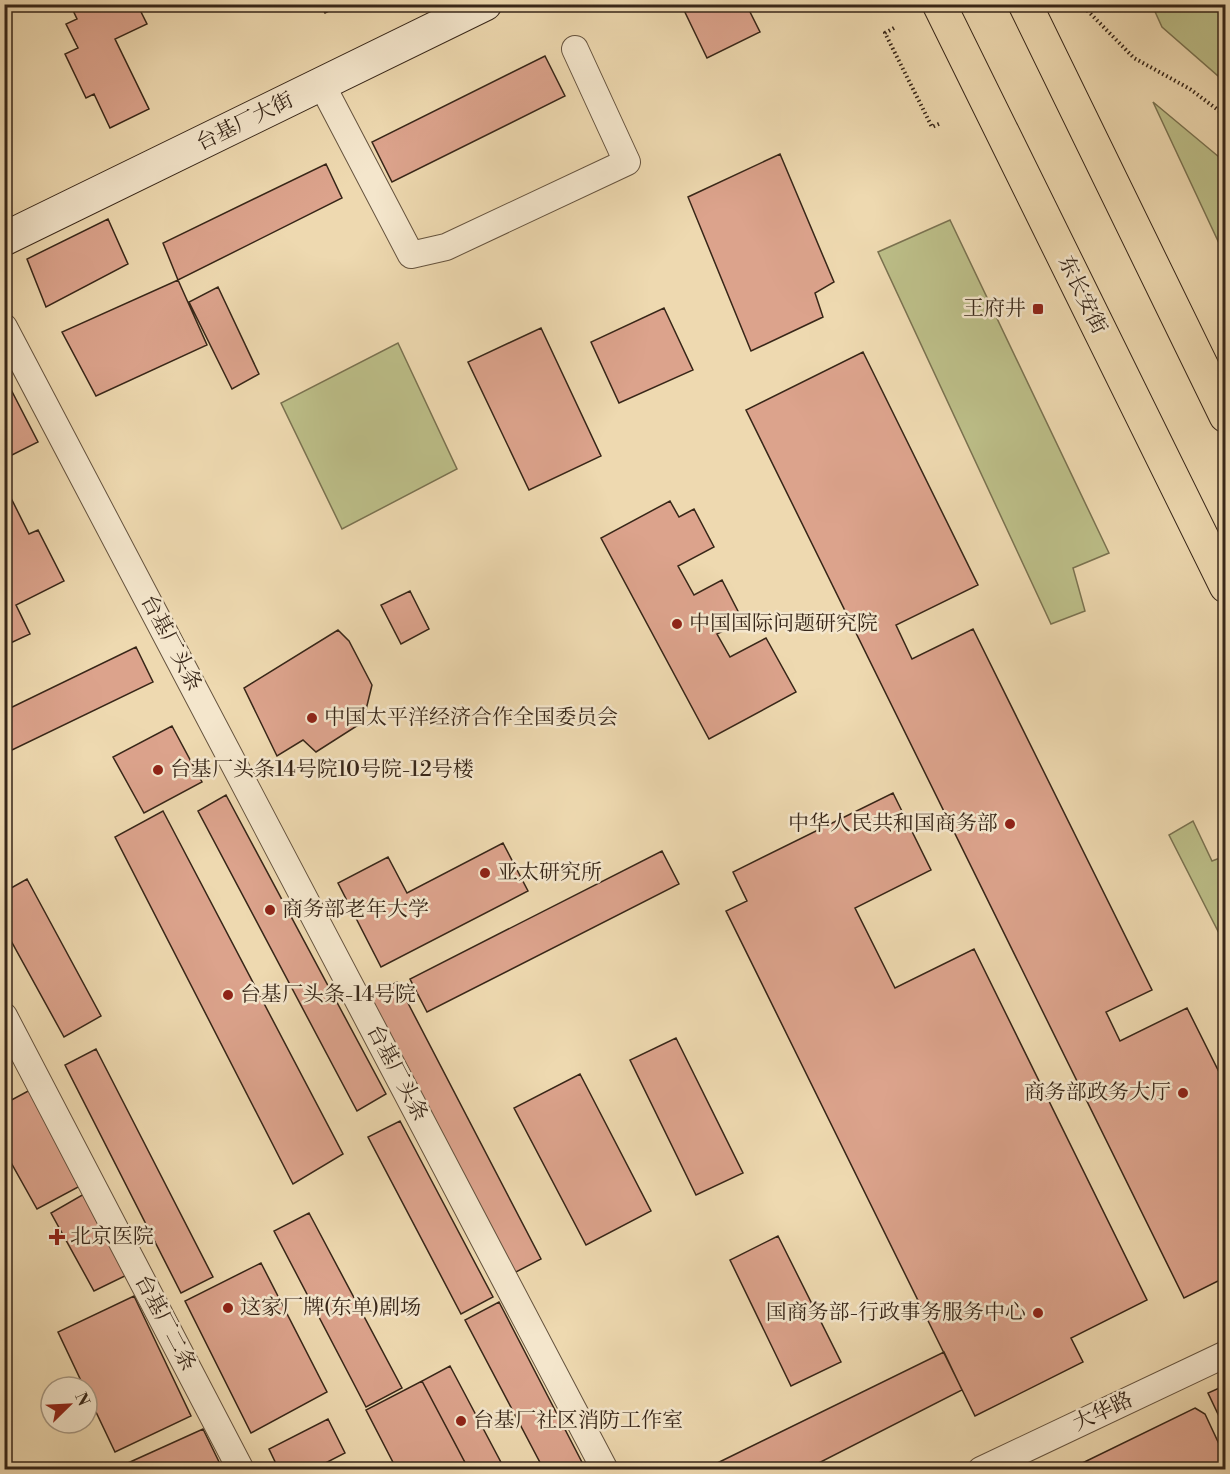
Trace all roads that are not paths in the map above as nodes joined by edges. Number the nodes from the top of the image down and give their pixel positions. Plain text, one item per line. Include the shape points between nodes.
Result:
1 (485, 4) edge
2 (939, 4) edge
3 (1025, 4) edge
4 (574, 48) dead end
5 (322, 85) junction
6 (4, 239) edge
7 (4, 327) edge
8 (1226, 416) edge
9 (1226, 586) edge
10 (4, 1016) edge
11 (1226, 1354) edge
12 (242, 1470) edge
13 (605, 1470) edge
14 (981, 1470) edge

1 - 5 street, 台基厂大街
2 - 9 highway, 东长安街
3 - 8 highway
4 - 5 street via 627,162 446,247 411,255
5 - 6 street, 台基厂大街
7 - 13 street, 台基厂头条
10 - 12 street, 台基厂二条
11 - 14 street, 大华路

